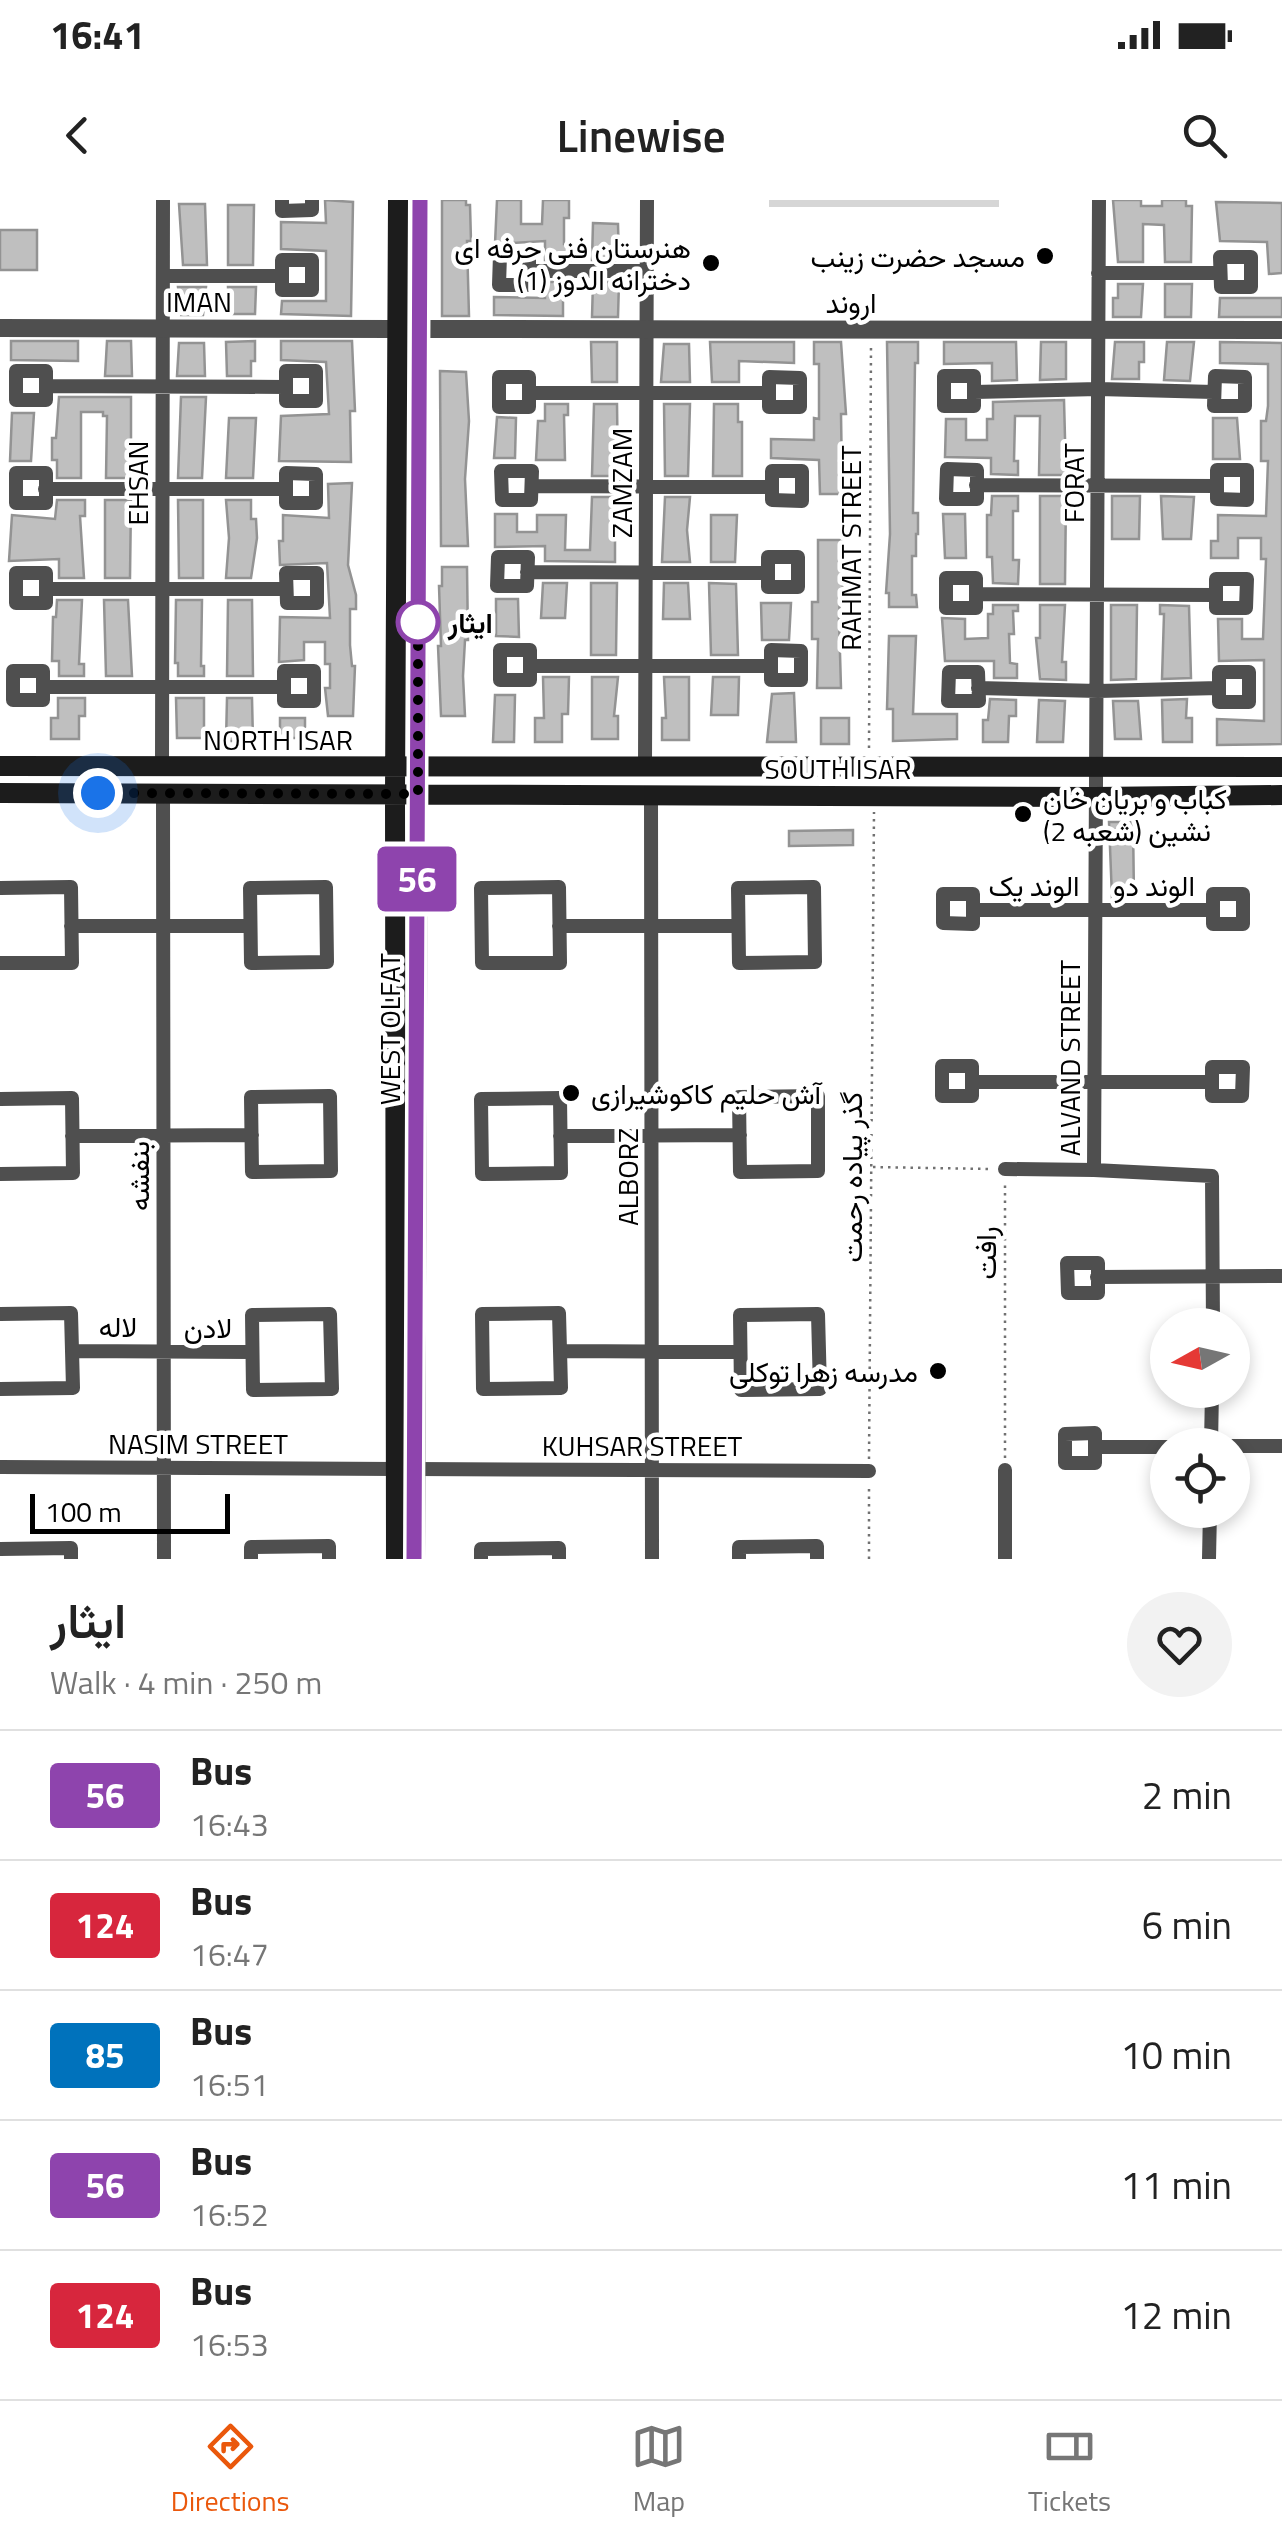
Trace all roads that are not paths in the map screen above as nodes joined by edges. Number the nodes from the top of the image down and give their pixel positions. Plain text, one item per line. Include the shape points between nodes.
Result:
1 (163, 200) edge
2 (282, 200) edge
3 (312, 200) edge
4 (398, 200) edge
5 (420, 200) edge
6 (647, 200) edge
7 (1098, 200) edge
8 (530, 271) dead end
9 (646, 271) junction
10 (1098, 273) junction
11 (1220, 273) dead end
12 (163, 276) junction
13 (282, 276) dead end
14 (0, 328) edge
15 (163, 328) junction
16 (398, 329) junction
17 (420, 329) junction
18 (646, 329) junction
19 (1100, 330) junction
20 (1282, 330) edge
21 (46, 386) dead end
22 (163, 387) junction
23 (286, 387) dead end
24 (1098, 389) junction
25 (974, 392) dead end
26 (1214, 392) dead end
27 (529, 393) dead end
28 (646, 393) junction
29 (769, 394) dead end
30 (976, 485) dead end
31 (532, 486) dead end
32 (646, 486) junction
33 (1098, 486) junction
34 (1217, 486) dead end
35 (772, 487) dead end
36 (46, 489) dead end
37 (162, 489) junction
38 (286, 490) dead end
39 (528, 572) dead end
40 (646, 572) junction
41 (768, 573) dead end
42 (46, 589) dead end
43 (162, 589) junction
44 (286, 589) dead end
45 (976, 594) dead end
46 (1098, 594) junction
47 (1216, 595) dead end
48 (530, 666) dead end
49 (646, 666) junction
50 (771, 666) dead end
51 (43, 687) dead end
52 (162, 687) junction
53 (284, 687) dead end
54 (978, 688) dead end
55 (1219, 688) dead end
56 (1098, 691) junction
57 (0, 766) edge
58 (162, 766) junction
59 (1096, 766) junction
60 (395, 767) junction
61 (645, 767) junction
62 (1282, 767) edge
63 (417, 768) junction
64 (0, 792) edge
65 (163, 793) junction
66 (394, 794) junction
67 (418, 794) junction
68 (651, 795) junction
69 (1282, 795) edge
70 (1095, 798) junction
71 (0, 888) edge
72 (973, 910) dead end
73 (1095, 910) junction
74 (1213, 910) dead end
75 (72, 926) junction
76 (164, 926) junction
77 (250, 926) junction
78 (560, 926) junction
79 (651, 926) junction
80 (738, 926) junction
81 (0, 964) edge
82 (972, 1082) dead end
83 (1094, 1082) junction
84 (1212, 1082) dead end
85 (0, 1099) edge
86 (252, 1135) junction
87 (652, 1135) junction
88 (740, 1135) junction
89 (72, 1136) junction
90 (162, 1136) junction
91 (560, 1136) junction
92 (1005, 1169) road end
93 (1094, 1170) junction
94 (0, 1174) edge
95 (1214, 1276) junction
96 (1282, 1276) edge
97 (1098, 1277) dead end
98 (1213, 1308) edge
99 (0, 1314) edge
100 (652, 1350) junction
101 (72, 1351) junction
102 (560, 1351) junction
103 (164, 1352) junction
104 (252, 1352) junction
105 (740, 1352) junction
106 (0, 1389) edge
107 (1250, 1446) edge
108 (1282, 1446) edge
109 (1095, 1447) dead end
110 (1150, 1447) edge
111 (0, 1467) edge
112 (164, 1468) junction
113 (405, 1469) junction
114 (652, 1470) junction
115 (1005, 1470) road end
116 (869, 1471) road end
117 (1210, 1528) edge
118 (0, 1549) edge
119 (71, 1559) edge
120 (164, 1559) edge
121 (252, 1559) edge
122 (329, 1559) edge
123 (396, 1559) edge
124 (414, 1559) edge
125 (482, 1559) edge
126 (559, 1559) edge
127 (652, 1559) edge
128 (739, 1559) edge
129 (817, 1559) edge
130 (1005, 1559) edge
131 (1209, 1559) edge

1 - 12 street, EHSAN
2 - 3 street via 282,210 312,210
4 - 16 main road, WEST OLFAT
5 - 17 main road, WEST OLFAT
6 - 9 street, ZAMZAM
7 - 10 street, FORAT
8 - 9 street
9 - 18 street, ZAMZAM
10 - 11 street
10 - 19 street, FORAT
12 - 13 street
12 - 15 street, EHSAN
14 - 15 street, IMAN
15 - 16 street, IMAN
15 - 22 street, EHSAN
16 - 60 main road, WEST OLFAT
17 - 18 street, اروند
17 - 63 main road, WEST OLFAT
18 - 19 street, اروند
18 - 28 street, ZAMZAM
19 - 20 street, اروند
19 - 24 street, FORAT
21 - 22 street
22 - 23 street
22 - 37 street, EHSAN
24 - 25 street
24 - 26 street
24 - 33 street, FORAT
27 - 28 street
28 - 29 street
28 - 32 street, ZAMZAM
30 - 33 street
31 - 32 street
32 - 35 street
32 - 40 street, ZAMZAM
33 - 34 street
33 - 46 street, FORAT
36 - 37 street
37 - 38 street
37 - 43 street, EHSAN
39 - 40 street
40 - 41 street
40 - 49 street, ZAMZAM
42 - 43 street
43 - 44 street
43 - 52 street, EHSAN
45 - 46 street
46 - 47 street
46 - 56 street, FORAT
48 - 49 street
49 - 50 street
49 - 61 street, ZAMZAM
51 - 52 street
52 - 53 street
52 - 58 street, EHSAN
54 - 56 street
55 - 56 street
56 - 59 street, FORAT
57 - 58 main road
58 - 60 main road, NORTH ISAR
59 - 61 main road, SOUTH ISAR
59 - 62 main road, SOUTH ISAR
59 - 70 street, FORAT
60 - 63 main road, SOUTH ISAR
60 - 66 main road, WEST OLFAT
61 - 63 main road, SOUTH ISAR
63 - 67 main road, WEST OLFAT
64 - 65 main road
65 - 66 main road, NORTH ISAR
65 - 76 street, بنفشه
66 - 67 main road, SOUTH ISAR
66 - 113 main road, WEST OLFAT
67 - 68 main road, SOUTH ISAR
67 - 113 main road, WEST OLFAT
68 - 70 main road, SOUTH ISAR
68 - 79 street, ALBORZ
69 - 70 main road, SOUTH ISAR
70 - 73 street, ALVAND STREET
71 - 75 street via 71,888
72 - 73 street, الوند یک
73 - 74 street, الوند دو
73 - 83 street, ALVAND STREET
75 - 76 street
75 - 81 street via 72,962
76 - 77 street
76 - 90 street, بنفشه
77 - 77 street via 251,963 327,962 326,887 250,888
78 - 78 street via 559,888 481,888 482,964 560,962
78 - 79 street
79 - 80 street
79 - 87 street, ALBORZ
80 - 80 street via 739,963 815,962 814,887 738,888
82 - 83 street
83 - 84 street
83 - 93 street, ALVAND STREET
85 - 89 street via 72,1098
86 - 86 street via 252,1172 331,1171 330,1096 251,1097
86 - 90 street
87 - 88 street
87 - 91 street
87 - 100 street, ALBORZ
88 - 88 street via 740,1172 818,1171 818,1096 739,1097
89 - 90 street
89 - 94 street via 73,1173
90 - 103 street, بنفشه
91 - 91 street via 560,1098 481,1099 482,1174 561,1173
92 - 93 street
93 - 95 street, ALVAND STREET via 1212,1176
95 - 96 street
95 - 97 street
95 - 98 street, ALVAND STREET
99 - 101 street via 72,1313
100 - 102 street
100 - 105 street
100 - 114 street, ALBORZ
101 - 103 street, لاله
101 - 106 street via 72,1388
102 - 102 street via 560,1313 482,1314 483,1389 560,1388
103 - 104 street, لادن
103 - 112 street, بنفشه
104 - 104 street via 253,1390 332,1389 330,1314 252,1315
105 - 105 street via 741,1390 820,1389 818,1314 740,1314
107 - 108 street
109 - 110 street
111 - 112 street, NASIM STREET
112 - 113 street, NASIM STREET
112 - 120 street, بنفشه
113 - 114 street, KUHSAR STREET
113 - 123 main road, WEST OLFAT
113 - 124 main road, WEST OLFAT
114 - 116 street, KUHSAR STREET
114 - 127 street, ALBORZ
115 - 130 street
117 - 131 street
118 - 119 street via 71,1548
121 - 122 street via 251,1547 329,1546
125 - 126 street via 481,1549 559,1548
128 - 129 street via 739,1547 817,1546

